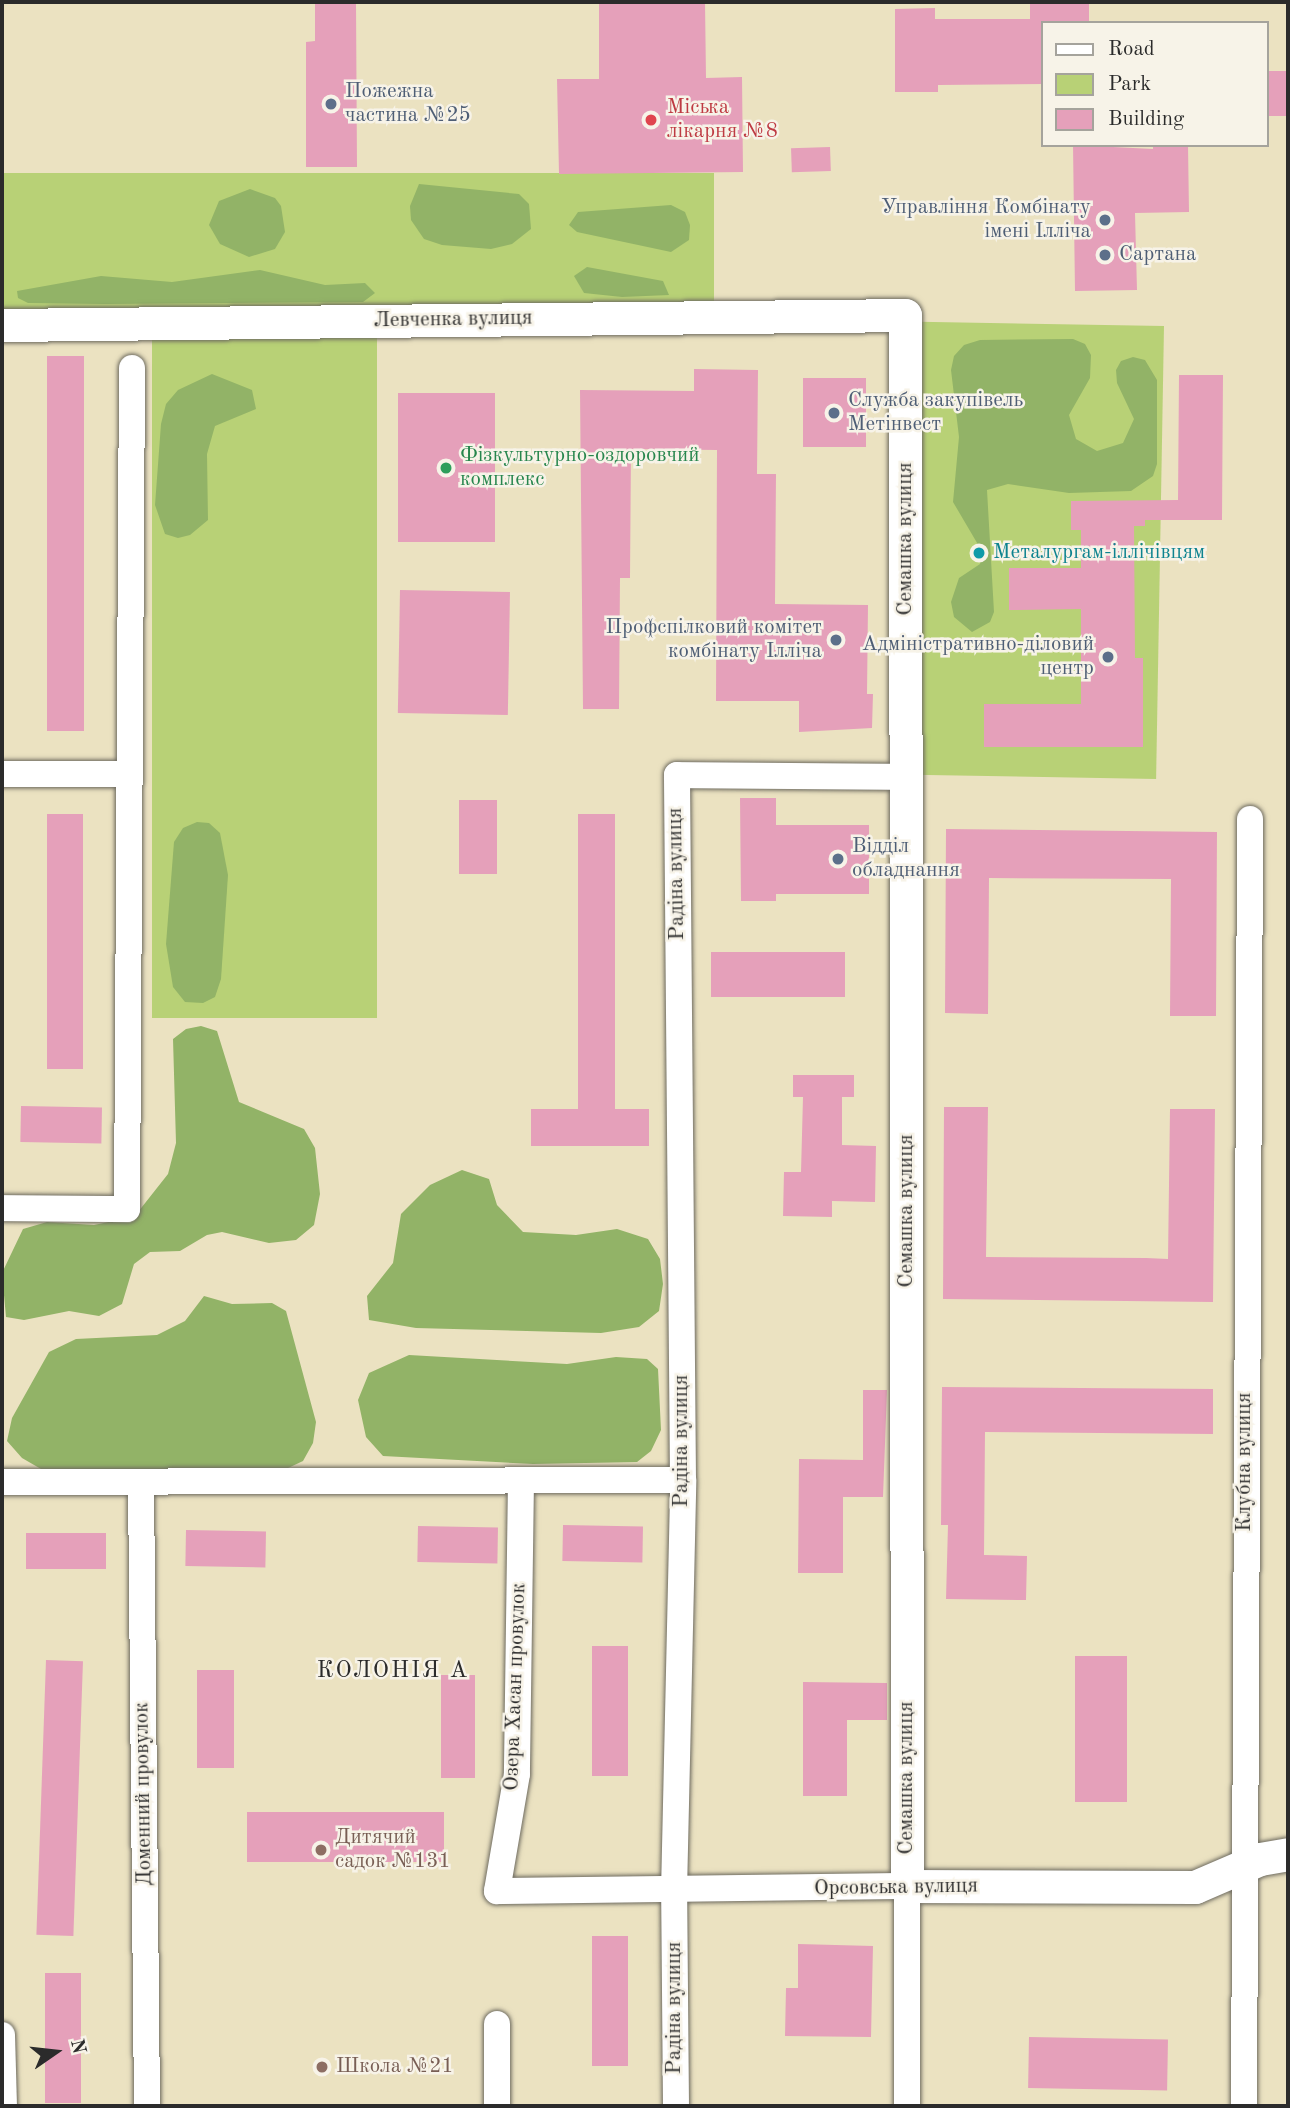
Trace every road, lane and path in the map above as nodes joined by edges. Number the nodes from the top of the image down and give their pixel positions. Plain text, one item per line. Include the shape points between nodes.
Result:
1 (905, 315) joint
2 (2, 325) edge
3 (132, 369) dead end
4 (2, 774) edge
5 (130, 774) junction
6 (906, 776) junction
7 (1250, 819) dead end
8 (2, 1209) edge
9 (521, 1480) junction
10 (683, 1480) junction
11 (2, 1482) edge
12 (141, 1482) junction
13 (1288, 1854) edge
14 (1242, 1868) junction
15 (907, 1886) junction
16 (497, 1891) joint
17 (674, 1892) junction
18 (497, 2024) dead end
19 (2, 2035) edge
20 (4, 2106) edge
21 (147, 2106) edge
22 (497, 2106) edge
23 (676, 2106) edge
24 (907, 2106) edge
25 (1244, 2106) edge

1 - 2 street, Левченка вулиця
1 - 6 street, Семашка вулиця
3 - 5 street
4 - 5 street
5 - 8 street via 127,1209
6 - 10 street, Радіна вулиця via 677,775
6 - 15 street, Семашка вулиця
7 - 14 street, Клубна вулиця
9 - 10 street
9 - 12 street
9 - 16 street, Озера Хасан провулок via 517,1774
10 - 17 street, Радіна вулиця
11 - 12 street
12 - 21 street, Доменний провулок
13 - 14 street, Орсовська вулиця
14 - 15 street, Орсовська вулиця via 1195,1887
14 - 25 street, Клубна вулиця
15 - 17 street, Орсовська вулиця
15 - 24 street, Семашка вулиця
16 - 17 street, Орсовська вулиця
17 - 23 street, Радіна вулиця
18 - 22 street
19 - 20 street

